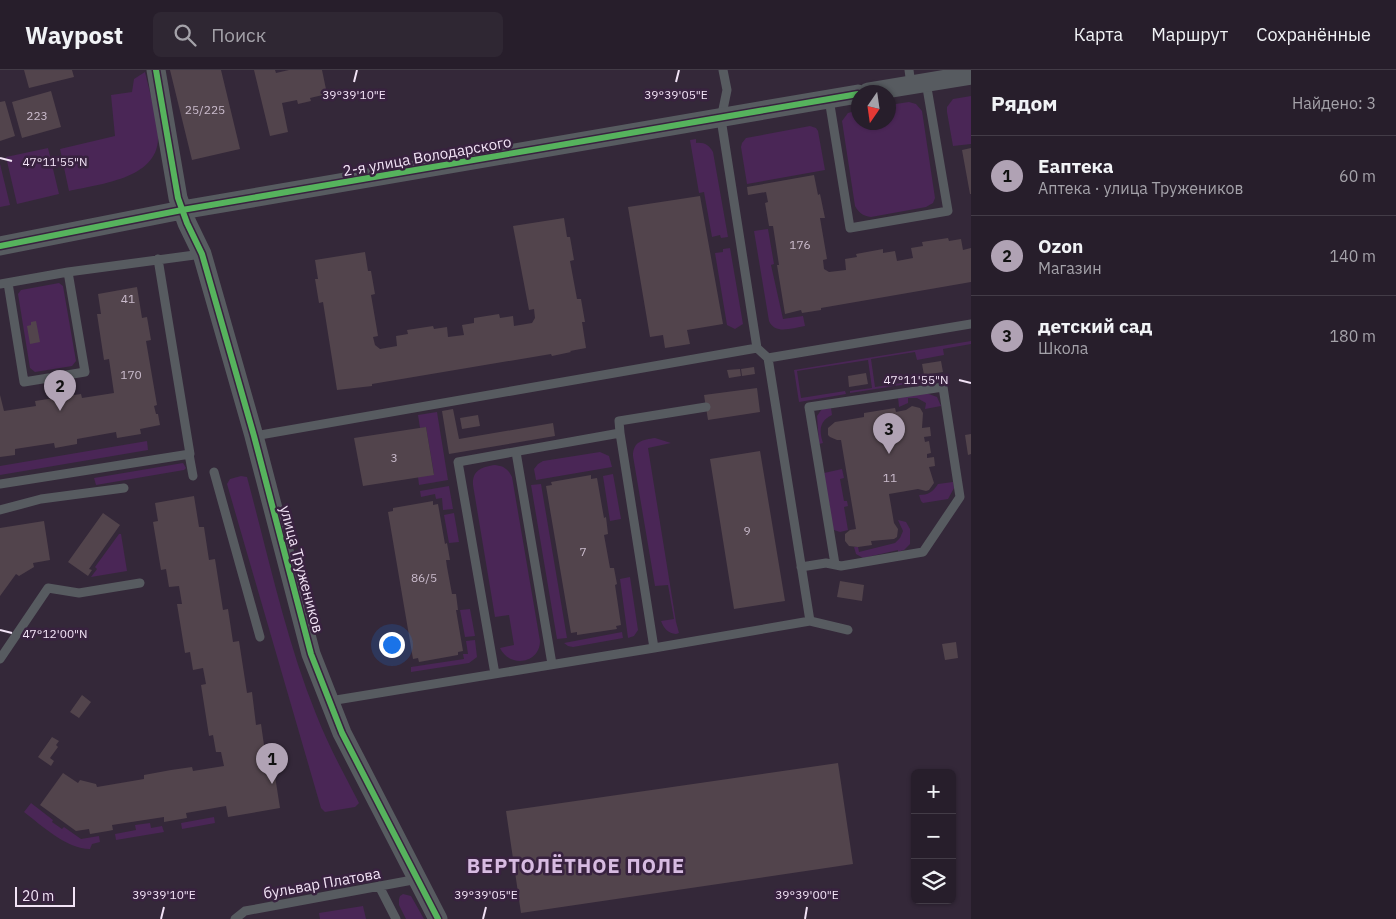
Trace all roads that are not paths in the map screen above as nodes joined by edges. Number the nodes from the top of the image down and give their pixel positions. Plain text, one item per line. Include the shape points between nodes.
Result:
1 (156, 70) edge
2 (723, 70) edge
3 (971, 76) edge
4 (915, 79) edge
5 (893, 85) edge
6 (851, 95) edge
7 (829, 100) junction
8 (721, 119) junction
9 (182, 210) junction
10 (0, 246) edge
11 (202, 254) junction
12 (158, 259) junction
13 (68, 272) junction
14 (4, 284) edge
15 (971, 324) edge
16 (757, 348) junction
17 (768, 358) junction
18 (706, 407) dead end
19 (620, 433) junction
20 (254, 436) junction
21 (516, 452) junction
22 (189, 454) junction
23 (214, 472) dead end
24 (193, 476) dead end
25 (0, 484) edge
26 (124, 488) dead end
27 (0, 510) edge
28 (835, 564) junction
29 (802, 567) junction
30 (140, 583) dead end
31 (810, 621) junction
32 (848, 630) dead end
33 (260, 637) dead end
34 (654, 648) junction
35 (0, 659) edge
36 (552, 664) junction
37 (495, 674) junction
38 (330, 701) junction
39 (418, 879) junction
40 (379, 886) junction
41 (235, 919) edge
42 (396, 919) edge
43 (438, 919) edge

1 - 9 street, улица Тружеников
2 - 8 lane via 727,90
3 - 4 street
4 - 5 street
4 - 7 lane via 948,211 850,228
6 - 7 street, 2-я улица Володарского
7 - 8 street, 2-я улица Володарского
8 - 9 street, 2-я улица Володарского
8 - 16 lane
9 - 10 street, 2-я улица Володарского
9 - 11 street, улица Тружеников
11 - 12 lane
11 - 20 street, улица Тружеников
12 - 13 lane
12 - 22 lane
13 - 14 lane
13 - 14 lane via 85,372 24,382
15 - 17 lane
16 - 17 lane
16 - 20 lane
17 - 29 lane
18 - 19 lane via 619,421
19 - 21 lane
19 - 34 lane
20 - 38 street, улица Тружеников via 311,654
21 - 36 lane
21 - 37 lane via 458,462
22 - 24 lane
22 - 25 lane
23 - 33 lane
26 - 27 lane via 42,499
28 - 28 lane via 809,407 943,387 960,497 923,552 841,566
28 - 29 lane
29 - 31 lane
30 - 35 lane via 79,593 48,588
31 - 32 lane
31 - 34 lane
34 - 36 lane
36 - 37 lane
37 - 38 lane
38 - 39 street, улица Тружеников via 342,733
39 - 40 lane, бульвар Платова
39 - 43 street, улица Тружеников
40 - 41 lane, бульвар Платова via 245,910
40 - 42 lane

